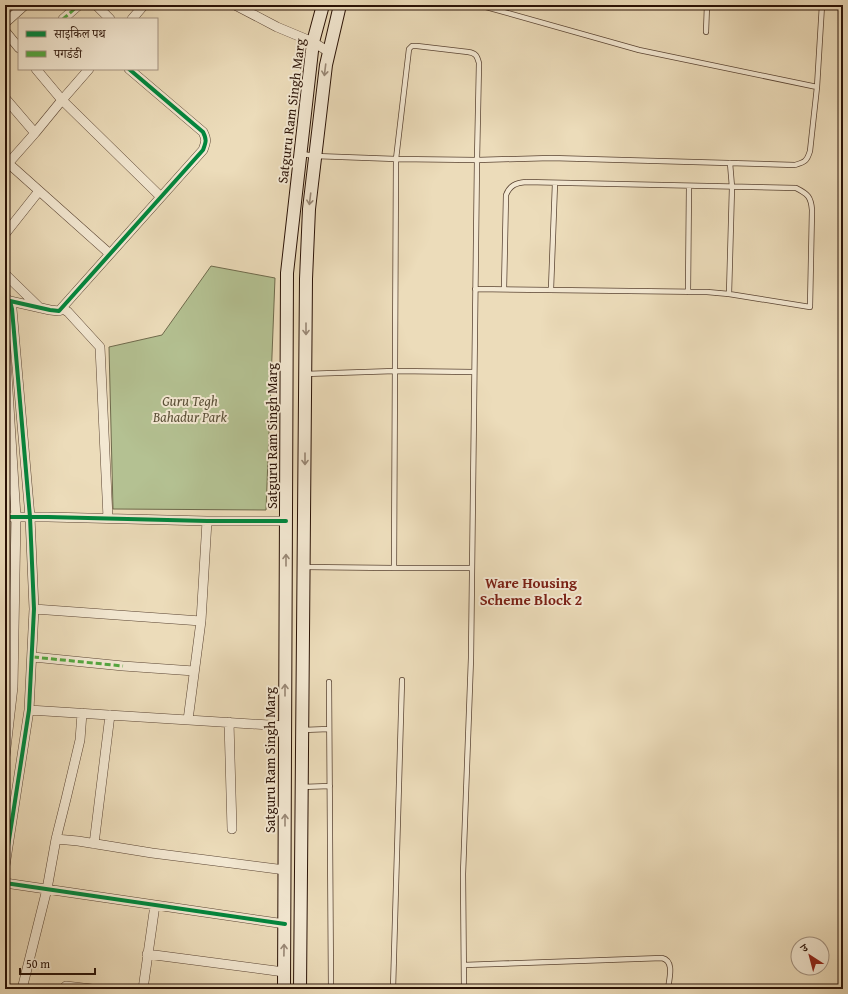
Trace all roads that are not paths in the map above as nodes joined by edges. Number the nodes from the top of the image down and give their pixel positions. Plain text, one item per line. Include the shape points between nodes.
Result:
1 (25, 5) edge
2 (79, 5) edge
3 (96, 5) edge
4 (144, 5) edge
5 (235, 5) edge
6 (323, 5) edge
7 (340, 5) edge
8 (479, 5) edge
9 (707, 5) edge
10 (822, 5) edge
11 (64, 18) edge
12 (109, 18) edge
13 (133, 18) edge
14 (5, 23) edge
15 (5, 31) edge
16 (706, 32) dead end
17 (313, 42) junction
18 (18, 47) edge
19 (329, 52) junction
20 (37, 70) edge
21 (88, 70) edge
22 (130, 70) edge
23 (817, 87) junction
24 (5, 98) edge
25 (62, 100) junction
26 (35, 134) junction
27 (300, 154) junction
28 (315, 156) junction
29 (396, 159) junction
30 (476, 160) junction
31 (730, 163) junction
32 (6, 165) edge
33 (554, 183) junction
34 (689, 186) junction
35 (732, 187) junction
36 (39, 191) junction
37 (161, 197) junction
38 (5, 234) edge
39 (110, 254) junction
40 (5, 274) edge
41 (475, 289) junction
42 (504, 289) junction
43 (551, 289) junction
44 (688, 292) junction
45 (729, 294) junction
46 (7, 302) edge
47 (40, 308) junction
48 (62, 308) junction
49 (5, 343) edge
50 (395, 371) junction
51 (474, 372) junction
52 (305, 374) junction
53 (5, 517) edge
54 (16, 517) junction
55 (30, 517) junction
56 (108, 518) junction
57 (206, 521) junction
58 (286, 521) junction
59 (304, 567) junction
60 (394, 568) junction
61 (472, 568) junction
62 (34, 609) junction
63 (201, 621) junction
64 (32, 657) junction
65 (194, 671) junction
66 (402, 680) dead end
67 (329, 682) dead end
68 (29, 710) junction
69 (82, 713) junction
70 (110, 715) junction
71 (188, 720) junction
72 (229, 722) junction
73 (285, 726) junction
74 (329, 729) junction
75 (302, 730) junction
76 (5, 757) edge
77 (330, 786) junction
78 (302, 787) junction
79 (232, 829) dead end
80 (56, 838) junction
81 (94, 844) junction
82 (5, 866) edge
83 (285, 870) junction
84 (5, 883) edge
85 (47, 889) junction
86 (155, 905) junction
87 (284, 924) junction
88 (148, 954) junction
89 (464, 964) junction
90 (284, 972) junction
91 (22, 989) edge
92 (63, 989) edge
93 (92, 989) edge
94 (142, 989) edge
95 (284, 989) edge
96 (300, 989) edge
97 (331, 989) edge
98 (393, 989) edge
99 (464, 989) edge
100 (668, 989) edge

1 - 14 street
2 - 11 street
3 - 12 street
4 - 13 street
5 - 17 street
6 - 17 main road, Satguru Ram Singh Marg
7 - 19 main road, Satguru Ram Singh Marg
8 - 23 lane via 639,50
9 - 16 lane
10 - 23 lane
15 - 18 street
17 - 19 street
17 - 27 main road, Satguru Ram Singh Marg
19 -> 28 main road, Satguru Ram Singh Marg
20 - 25 street
21 - 25 street
22 - 37 street via 203,132 205,137 203,150
23 - 31 lane via 810,151 803,163
24 - 26 street
25 - 26 street
25 - 37 street
26 - 32 street
27 - 28 lane
27 - 58 main road, Satguru Ram Singh Marg via 287,273
28 - 29 lane
28 -> 52 main road, Satguru Ram Singh Marg via 308,217
29 - 30 lane
29 - 30 lane via 408,53 412,46 417,46 474,53 477,56 479,63
29 - 50 lane
30 - 31 lane via 551,158
30 - 41 lane
31 - 35 lane
32 - 36 street
33 - 34 lane
33 - 42 lane via 516,183 506,195
33 - 43 lane
34 - 35 lane
34 - 44 lane
35 - 45 lane
35 - 45 lane via 796,188 811,200 810,307
36 - 38 street
36 - 39 street
37 - 39 street
39 - 48 street
40 - 47 street
41 - 42 lane
41 - 51 lane
42 - 43 lane
43 - 44 lane
44 - 45 lane
46 - 47 street
46 - 55 street via 12,309
47 - 48 street via 59,311
48 - 56 street via 100,347
49 - 54 street
50 - 51 lane
50 - 52 lane
50 - 60 lane
51 - 61 lane
52 -> 59 main road, Satguru Ram Singh Marg
53 - 54 street
54 - 55 street
54 - 76 street via 13,686
55 - 56 street
55 - 62 street
56 - 57 street
57 - 58 street
57 - 63 street
73 -> 58 main road, Satguru Ram Singh Marg
59 - 60 lane
59 - 75 main road, Satguru Ram Singh Marg
60 - 61 lane
61 - 89 lane via 463,874
62 - 63 street
62 - 64 street
63 - 65 street
64 - 65 street
64 - 68 street
65 - 71 street
66 - 98 lane
67 - 74 lane
68 - 69 street
68 - 82 street
69 - 70 street
69 - 80 street via 80,740
70 - 71 street
70 - 81 street
71 - 72 street
72 - 73 street
72 - 79 street
83 -> 73 main road, Satguru Ram Singh Marg
74 - 75 lane
74 - 77 lane
75 - 78 main road, Satguru Ram Singh Marg
77 - 78 lane
77 - 97 lane
78 - 96 main road, Satguru Ram Singh Marg
80 - 81 street
80 - 85 street
81 - 83 street
83 - 87 main road, Satguru Ram Singh Marg
84 - 85 street
85 - 86 street
85 - 91 street
86 - 87 street
86 - 88 street
90 -> 87 main road, Satguru Ram Singh Marg
88 - 90 street
88 - 94 street
89 - 99 lane
89 - 100 lane via 666,958 670,965
90 - 95 main road, Satguru Ram Singh Marg
92 - 93 street via 66,986

